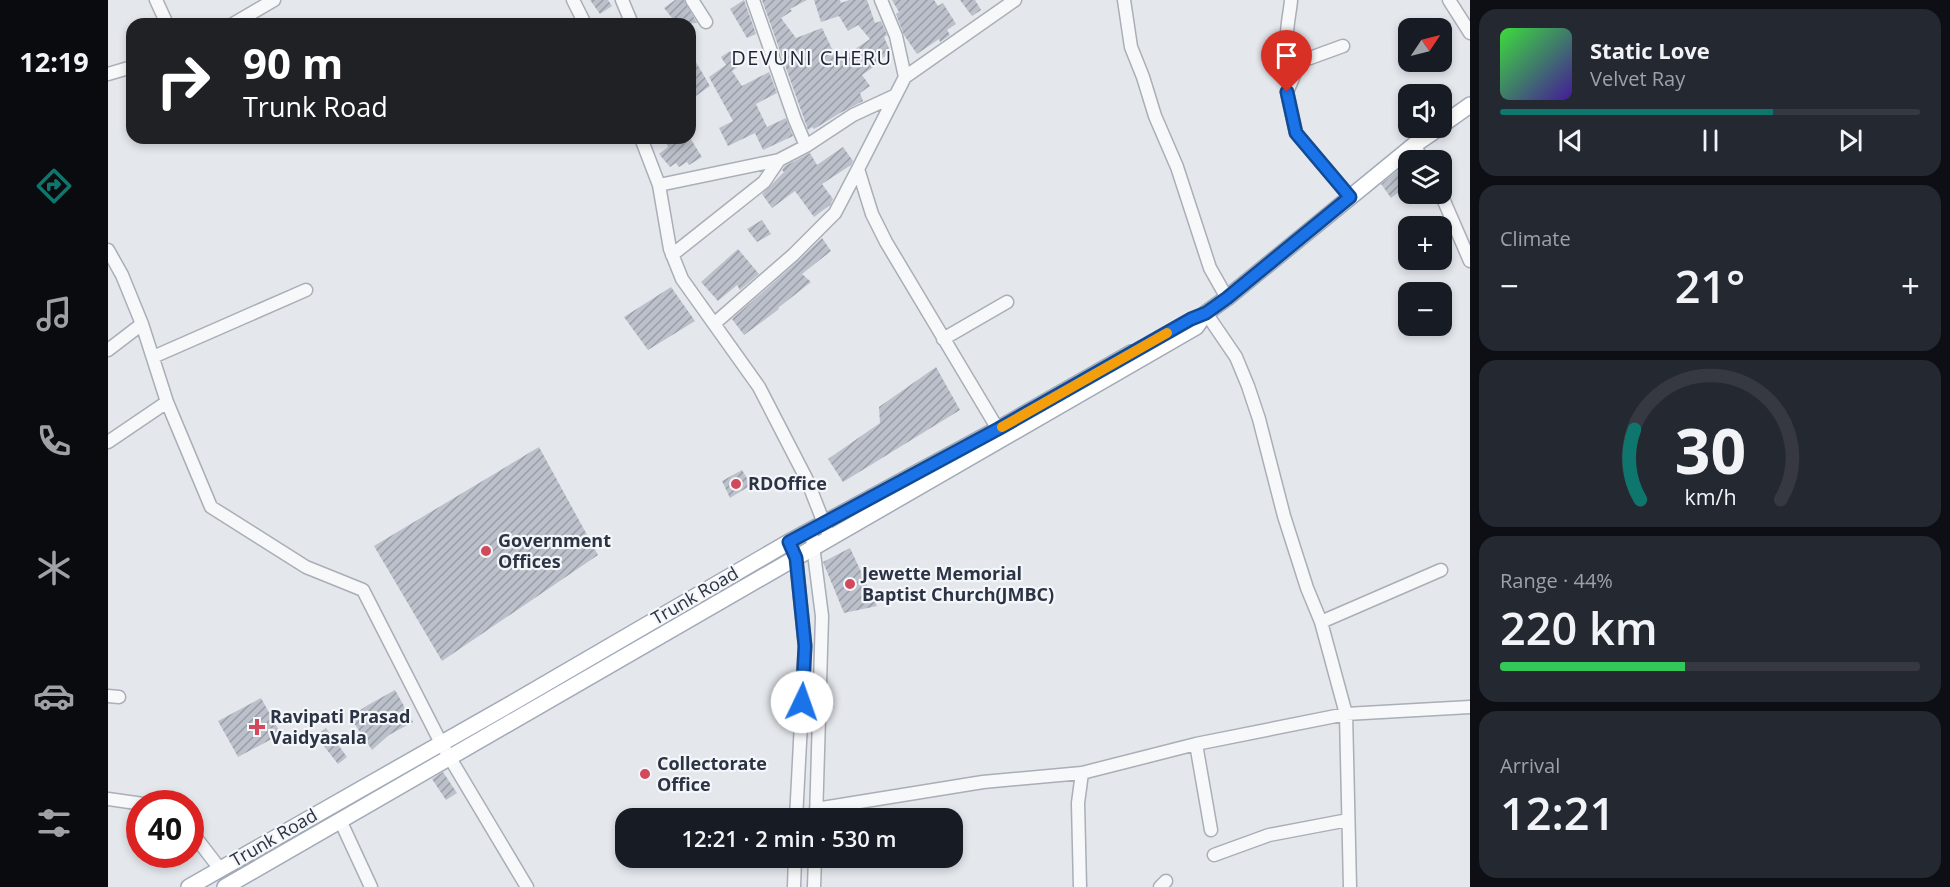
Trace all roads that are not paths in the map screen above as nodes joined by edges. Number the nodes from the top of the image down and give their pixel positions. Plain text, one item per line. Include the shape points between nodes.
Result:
1 (156, 0) edge
2 (274, 0) edge
3 (573, 0) edge
4 (622, 0) edge
5 (693, 0) edge
6 (753, 0) edge
7 (881, 0) edge
8 (1015, 0) edge
9 (1124, 0) edge
10 (1291, 0) edge
11 (1449, 0) edge
12 (164, 18) edge
13 (243, 18) edge
14 (582, 18) edge
15 (630, 18) edge
16 (706, 22) dead end
17 (1470, 33) edge
18 (1343, 46) dead end
19 (1301, 59) junction
20 (126, 69) edge
21 (108, 74) edge
22 (904, 77) junction
23 (894, 96) junction
24 (1470, 105) edge
25 (1452, 118) edge
26 (1424, 138) edge
27 (643, 144) edge
28 (1414, 145) junction
29 (806, 146) junction
30 (1417, 150) edge
31 (779, 160) junction
32 (858, 169) junction
33 (659, 185) junction
34 (1350, 197) junction
35 (1445, 204) edge
36 (108, 250) edge
37 (672, 255) junction
38 (1470, 261) edge
39 (306, 290) dead end
40 (1227, 298) junction
41 (1007, 302) dead end
42 (1206, 313) junction
43 (715, 323) junction
44 (142, 324) junction
45 (943, 339) junction
46 (108, 350) edge
47 (153, 357) junction
48 (168, 402) junction
49 (1001, 434) junction
50 (108, 442) edge
51 (817, 526) junction
52 (830, 538) junction
53 (789, 542) junction
54 (814, 547) junction
55 (796, 558) junction
56 (1441, 570) dead end
57 (1321, 622) junction
58 (1470, 707) edge
59 (1346, 714) junction
60 (441, 743) junction
61 (1196, 744) junction
62 (450, 757) junction
63 (1083, 773) junction
64 (108, 799) edge
65 (126, 802) edge
66 (797, 808) edge
67 (816, 808) edge
68 (847, 808) edge
69 (340, 820) junction
70 (1348, 820) junction
71 (1211, 830) dead end
72 (204, 848) edge
73 (1214, 855) dead end
74 (795, 868) edge
75 (815, 868) edge
76 (220, 869) junction
77 (195, 886) edge
78 (225, 887) edge
79 (370, 887) edge
80 (527, 887) edge
81 (794, 887) edge
82 (814, 887) edge
83 (1080, 887) edge
84 (1350, 887) edge

1 - 12 street
2 - 13 street
3 - 14 street
4 - 15 street
5 - 16 street
6 - 29 street
7 - 22 street via 896,36
8 - 22 street
9 - 40 street via 1131,47 1210,268
10 - 19 street via 1290,53 1295,60
11 - 17 street
18 - 19 street
19 - 34 street via 1287,92 1296,133
20 - 21 street
22 - 23 street
23 - 29 street via 853,115
23 - 32 street
24 - 25 main road, Trunk Road
26 - 28 main road, Trunk Road
27 - 33 street
28 - 30 street
28 - 34 main road, Trunk Road
29 - 31 street
31 - 33 street
31 - 37 street via 764,182
32 - 43 street via 835,213
32 - 45 street via 872,214
33 - 37 street
34 - 40 main road, Trunk Road
35 - 38 street
36 - 44 street
37 - 43 street via 682,279
39 - 47 street
40 - 42 main road, Trunk Road
41 - 45 street
42 - 49 main road, Trunk Road
42 - 57 street via 1236,357 1248,386 1284,516
43 - 51 street via 759,387 807,480
44 - 46 street
44 - 47 street
45 - 49 street
47 - 48 street
48 - 50 street
48 - 60 street via 211,507 306,567 363,590
49 - 51 main road, Trunk Road
49 - 52 main road
51 - 52 street
51 - 53 main road, Trunk Road
51 - 54 street
52 - 54 main road
53 - 55 street
53 - 60 main road, Trunk Road
54 - 55 main road
54 - 67 street via 822,616
55 - 62 main road
55 - 66 street via 805,646
56 - 57 street
57 - 59 street
58 - 59 street
59 - 61 street
59 - 70 street
60 - 62 street
60 - 76 main road, Trunk Road
61 - 63 street
61 - 71 street
62 - 69 main road
62 - 80 street
63 - 68 street via 983,782
63 - 83 street via 1078,803
64 - 65 street
69 - 78 main road
69 - 79 street
70 - 73 street via 1269,835
70 - 84 street
72 - 76 street
74 - 81 street
75 - 82 street
76 - 77 main road, Trunk Road

